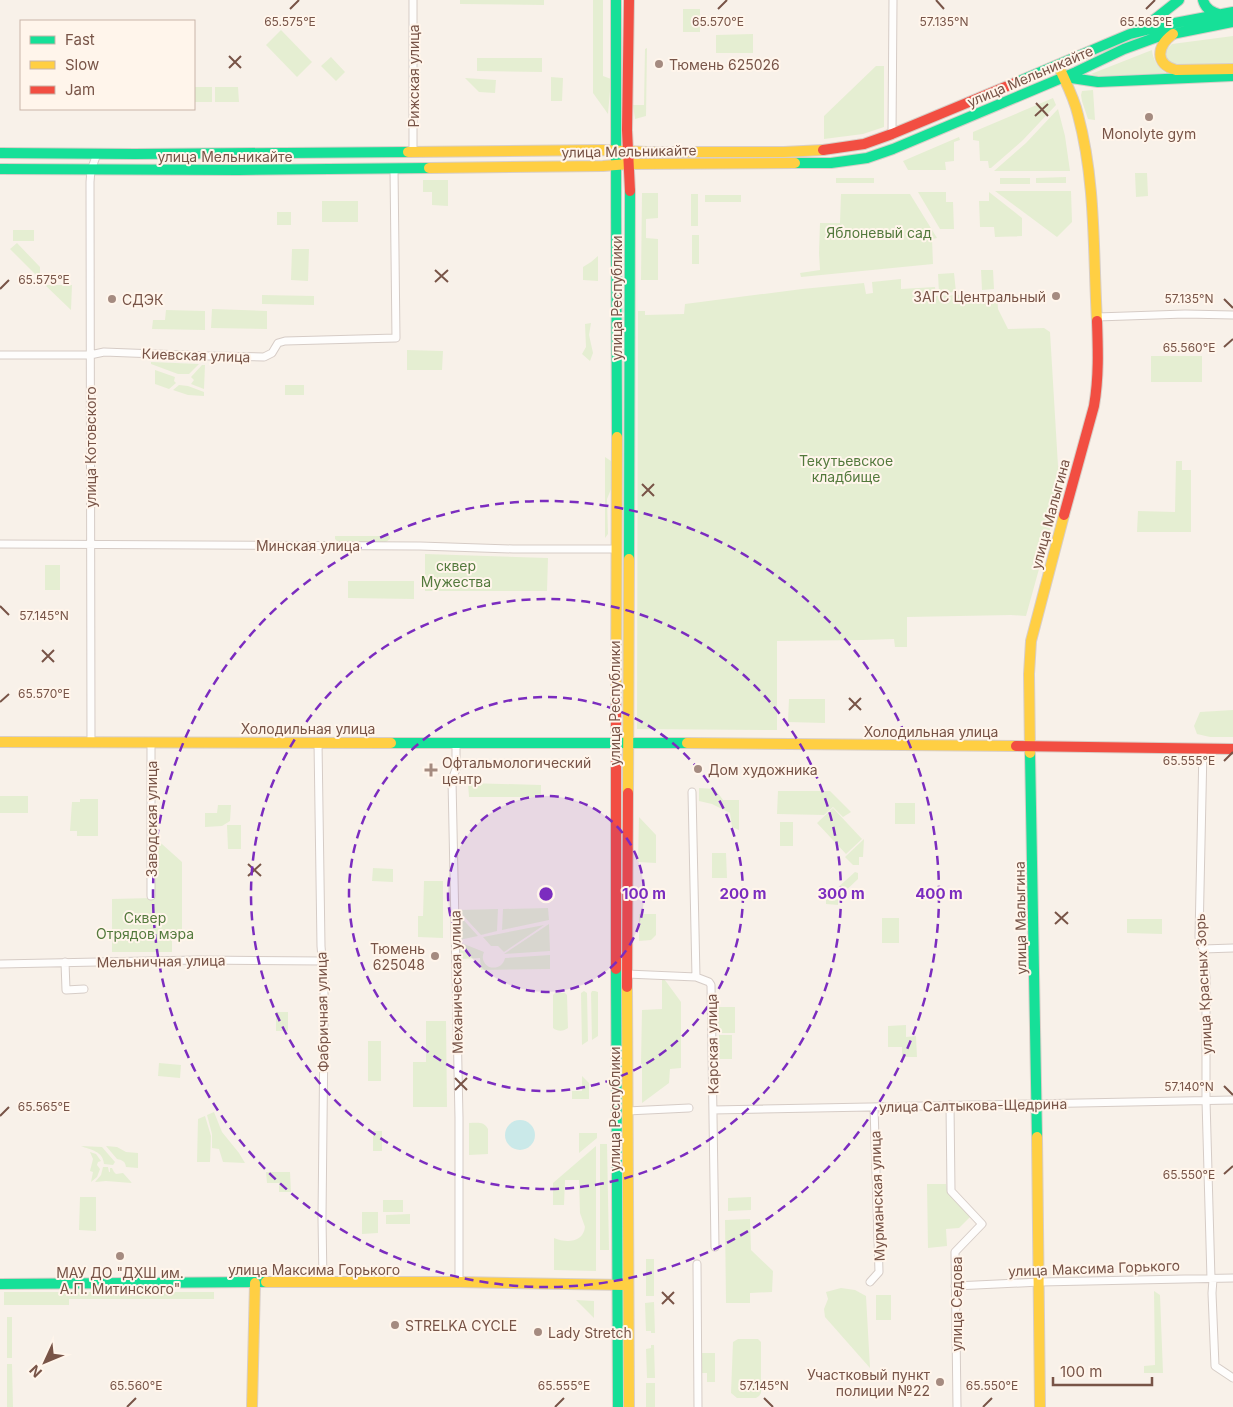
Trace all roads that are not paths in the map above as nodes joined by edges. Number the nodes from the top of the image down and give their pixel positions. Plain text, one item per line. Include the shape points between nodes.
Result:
1 (413, 0) edge
2 (616, 0) edge
3 (629, 0) edge
4 (892, 0) edge
5 (1179, 0) edge
6 (1202, 0) edge
7 (1227, 17) edge
8 (1176, 33) junction
9 (1130, 34) junction
10 (1058, 65) junction
11 (1233, 69) edge
12 (1233, 76) edge
13 (1064, 77) junction
14 (892, 134) junction
15 (615, 151) junction
16 (413, 152) junction
17 (628, 152) junction
18 (0, 153) edge
19 (96, 154) junction
20 (629, 164) junction
21 (616, 165) junction
22 (0, 169) edge
23 (394, 169) junction
24 (91, 170) junction
25 (1233, 315) edge
26 (1097, 319) junction
27 (0, 355) edge
28 (90, 355) junction
29 (0, 544) edge
30 (90, 544) junction
31 (616, 549) junction
32 (0, 742) edge
33 (90, 742) junction
34 (151, 742) junction
35 (318, 742) junction
36 (456, 742) junction
37 (616, 743) junction
38 (628, 743) junction
39 (1031, 746) junction
40 (1203, 748) junction
41 (1233, 749) edge
42 (692, 792) dead end
43 (151, 896) dead end
44 (1233, 948) edge
45 (1203, 949) junction
46 (322, 961) junction
47 (65, 962) junction
48 (0, 964) edge
49 (627, 974) junction
50 (696, 977) junction
51 (84, 989) dead end
52 (1206, 1100) junction
53 (1233, 1100) edge
54 (1037, 1104) junction
55 (950, 1105) junction
56 (874, 1107) junction
57 (689, 1108) dead end
58 (713, 1110) junction
59 (627, 1111) junction
60 (715, 1247) dead end
61 (697, 1264) dead end
62 (1233, 1278) edge
63 (1212, 1279) junction
64 (323, 1282) junction
65 (458, 1282) junction
66 (870, 1282) dead end
67 (1040, 1282) junction
68 (254, 1283) junction
69 (0, 1284) edge
70 (623, 1285) junction
71 (955, 1286) junction
72 (1233, 1378) edge
73 (252, 1407) edge
74 (618, 1407) edge
75 (629, 1407) edge
76 (698, 1407) edge
77 (957, 1407) edge
78 (1040, 1407) edge

1 - 16 street, Рижская улица
2 - 15 main road, улица Республики
3 - 17 main road, улица Республики
4 - 14 street
5 - 9 main road
6 - 7 main road via 1209,10
7 - 8 main road, улица Мельникайте
7 - 9 main road, улица Мельникайте via 1175,23
8 - 11 main road via 1166,39 1160,51 1168,68
8 - 13 main road, улица Мельникайте via 1124,49
9 - 10 main road, улица Мельникайте
10 - 13 main road
10 - 14 main road, улица Мельникайте
12 - 13 main road via 1098,82
13 - 20 main road, улица Мельникайте via 867,158 831,163
13 - 26 main road via 1078,116 1092,199
14 - 17 main road, улица Мельникайте via 864,144 784,152
15 - 16 main road, улица Мельникайте
15 - 17 main road, улица Мельникайте
15 - 21 main road, улица Республики
16 - 19 main road, улица Мельникайте
17 - 20 main road, улица Республики
18 - 19 main road, улица Мельникайте
19 - 24 street, улица Котовского
20 - 21 main road, улица Мельникайте
20 - 38 main road, улица Республики
21 - 23 main road, улица Мельникайте
21 - 31 main road, улица Республики
22 - 24 main road, улица Мельникайте
23 - 24 main road, улица Мельникайте
23 - 28 street, Киевская улица via 396,338 285,341 264,357 104,352
24 - 28 street, улица Котовского
25 - 26 street
26 - 39 main road, улица Малыгина via 1097,392 1031,641
27 - 28 street, Киевская улица
28 - 30 street, улица Котовского
29 - 30 street, Минская улица
30 - 31 street, Минская улица
30 - 33 street, улица Котовского
31 - 37 main road, улица Республики
32 - 33 main road, Холодильная улица
33 - 34 main road, Холодильная улица
34 - 35 main road, Холодильная улица
34 - 43 street, Заводская улица
35 - 36 main road, Холодильная улица
35 - 46 street, Фабричная улица
36 - 37 main road, Холодильная улица
36 - 65 street, Механическая улица via 456,769 452,780 459,1118
37 - 38 main road, Холодильная улица
37 - 70 main road, улица Республики
38 - 39 main road, Холодильная улица
38 - 49 main road, улица Республики
39 - 40 main road, Холодильная улица
39 - 54 main road, улица Малыгина
40 - 41 main road, Холодильная улица
40 - 45 street, улица Красных Зорь via 1199,937
42 - 50 street, Карская улица
44 - 45 street
45 - 52 street, улица Красных Зорь
46 - 47 street, Мельничная улица
46 - 64 street, Фабричная улица
47 - 48 street, Мельничная улица
47 - 51 street via 66,990
49 - 50 street
49 - 59 main road, улица Республики
50 - 58 street, Карская улица via 711,985
52 - 53 street, улица Салтыкова-Щедрина
52 - 54 street, улица Салтыкова-Щедрина
52 - 63 street, улица Красных Зорь
54 - 55 street, улица Салтыкова-Щедрина
54 - 67 main road, улица Малыгина
55 - 56 street, улица Салтыкова-Щедрина
55 - 71 street, улица Седова via 951,1191 982,1224 954,1252
56 - 58 street, улица Салтыкова-Щедрина
56 - 66 street, Мурманская улица via 879,1272
57 - 59 street
58 - 60 street, Карская улица
59 - 70 main road, улица Республики
61 - 76 street
62 - 63 street, улица Максима Горького
63 - 67 street, улица Максима Горького
63 - 72 street, улица Красных Зорь via 1215,1366
64 - 65 main road, улица Максима Горького
64 - 68 main road, улица Максима Горького
65 - 70 main road, улица Максима Горького
67 - 71 street, улица Максима Горького
67 - 78 main road, улица Малыгина
68 - 69 main road, улица Максима Горького
68 - 73 main road
70 - 74 main road, улица Республики
70 - 75 main road, улица Республики
71 - 77 street, улица Седова

